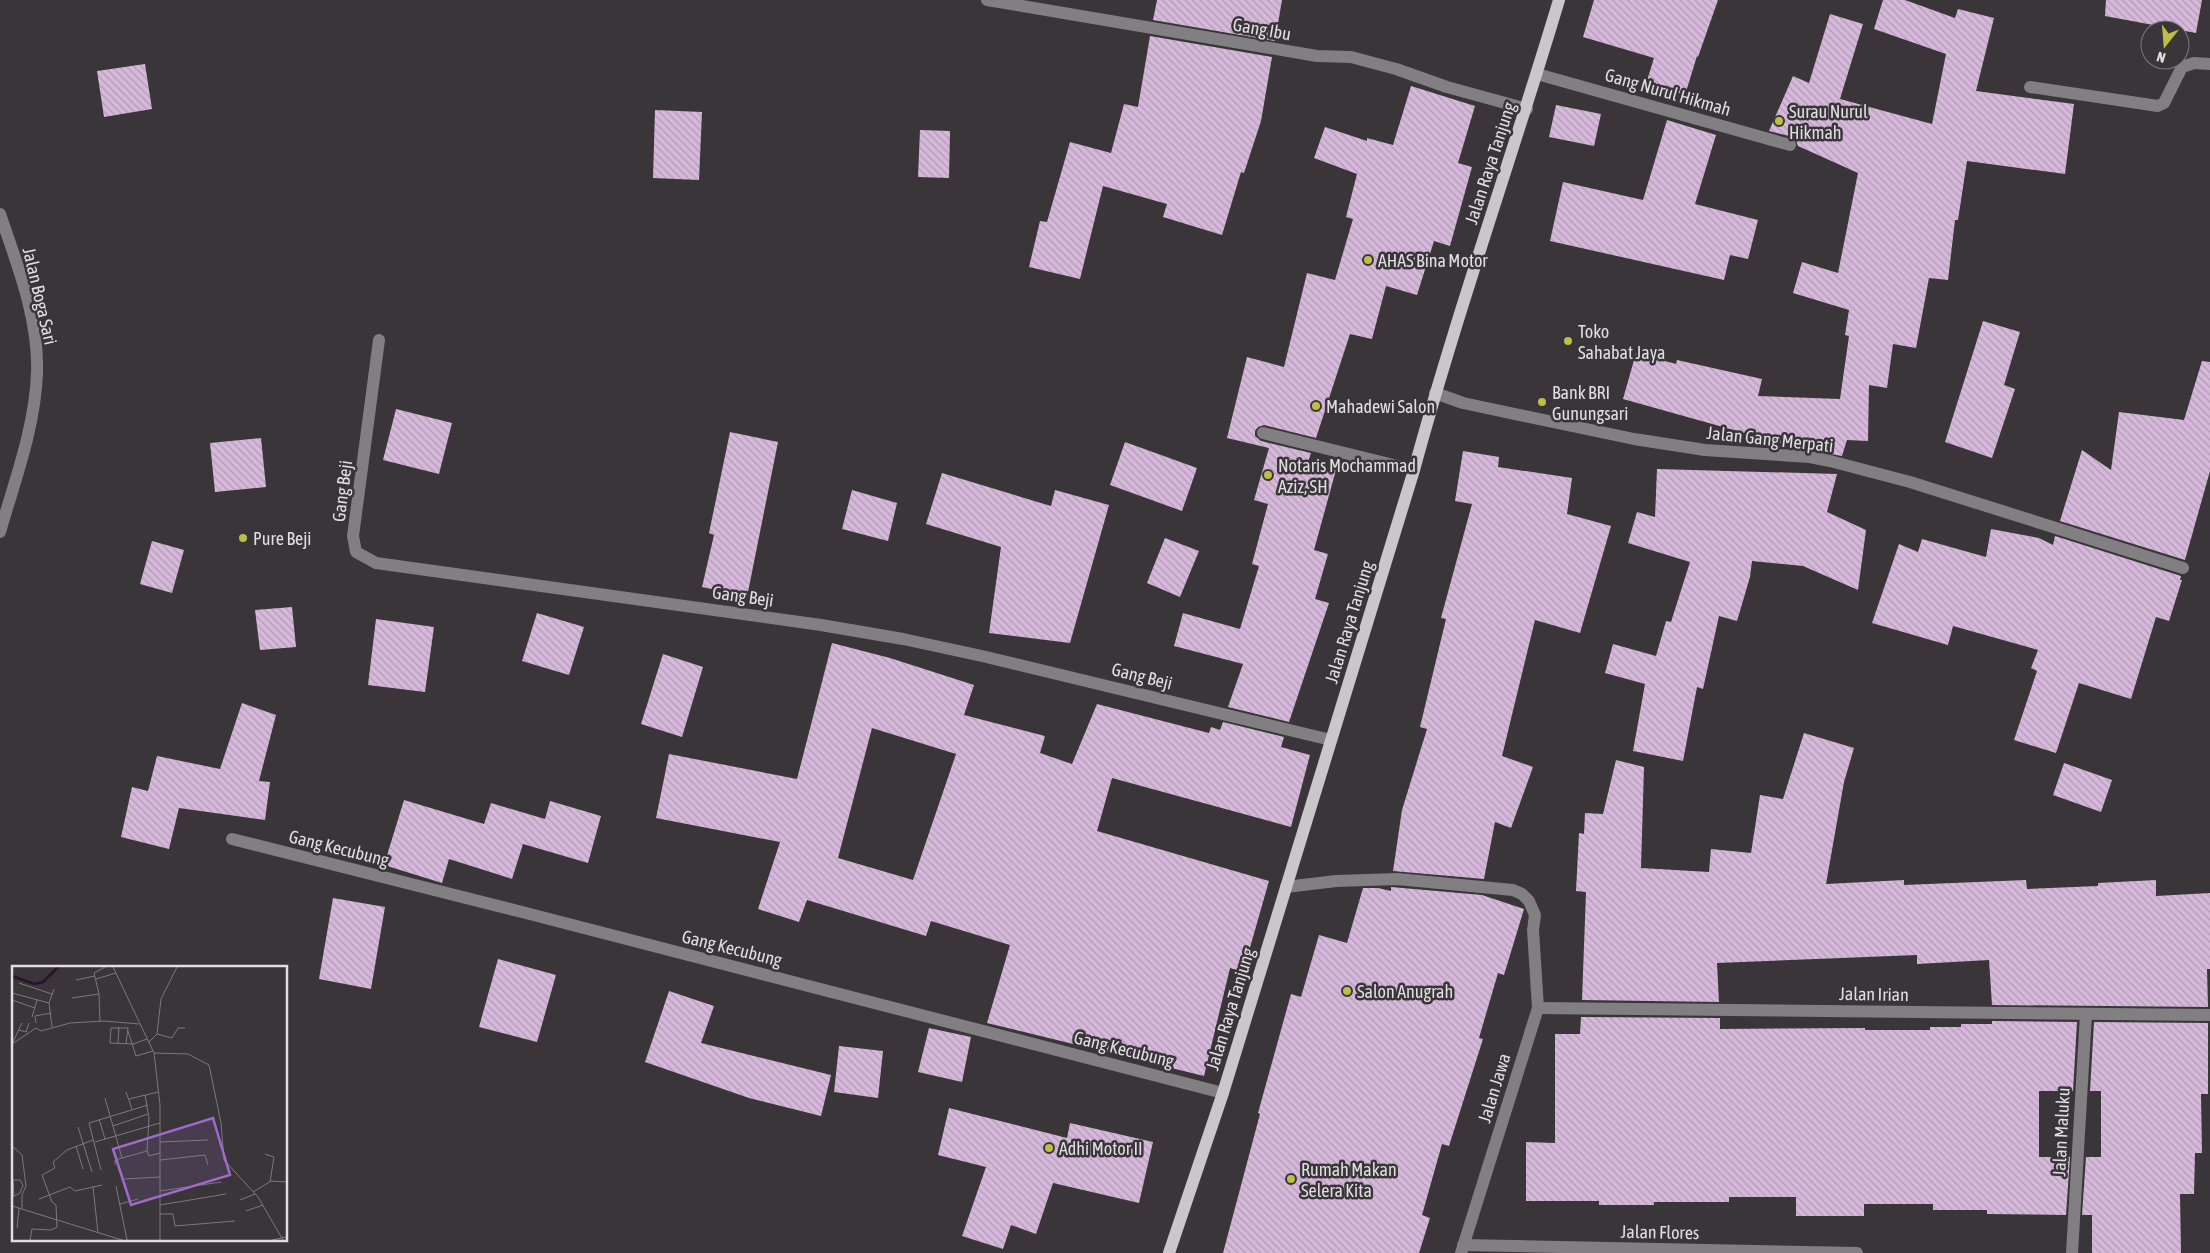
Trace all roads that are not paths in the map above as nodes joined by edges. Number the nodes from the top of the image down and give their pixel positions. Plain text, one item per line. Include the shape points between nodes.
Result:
1 (987, 0) edge
2 (1559, 0) edge
3 (2210, 64) edge
4 (1537, 74) junction
5 (2030, 87) dead end
6 (1527, 109) junction
7 (1790, 144) dead end
8 (0, 214) edge
9 (379, 340) dead end
10 (1435, 392) junction
11 (1263, 433) dead end
12 (1414, 470) junction
13 (0, 532) edge
14 (2183, 568) dead end
15 (1331, 740) junction
16 (232, 839) dead end
17 (1286, 887) junction
18 (1538, 1008) junction
19 (2086, 1014) junction
20 (2210, 1015) edge
21 (1223, 1093) junction
22 (1462, 1249) edge
23 (1169, 1253) edge
24 (1857, 1253) edge
25 (2072, 1253) edge

1 - 6 street, Gang Ibu via 1317,56 1351,57
2 - 4 main road, Jalan Raya Tanjung
3 - 5 street via 2194,63 2182,67 2164,103 2158,106
4 - 6 main road, Jalan Raya Tanjung
4 - 7 street, Gang Nurul Hikmah
6 - 10 main road, Jalan Raya Tanjung
8 - 13 street, Jalan Boga Sari via 30,314 36,342 37,371 29,428
9 - 15 street, Gang Beji via 353,536 356,552 376,563 903,639
10 - 12 main road, Jalan Raya Tanjung
10 - 14 street, Jalan Gang Merpati via 1463,403 1634,438 1705,450 1830,461 1910,482
11 - 12 street
12 - 15 main road, Jalan Raya Tanjung
15 - 17 main road, Jalan Raya Tanjung
16 - 21 street, Gang Kecubung
17 - 18 street, Jalan Jawa via 1336,881 1397,880 1513,890 1522,894 1535,915
17 - 21 main road, Jalan Raya Tanjung
18 - 19 street, Jalan Irian
18 - 22 street, Jalan Jawa
19 - 20 street, Jalan Irian
19 - 25 street, Jalan Maluku
21 - 23 main road, Jalan Raya Tanjung
22 - 24 street, Jalan Flores

